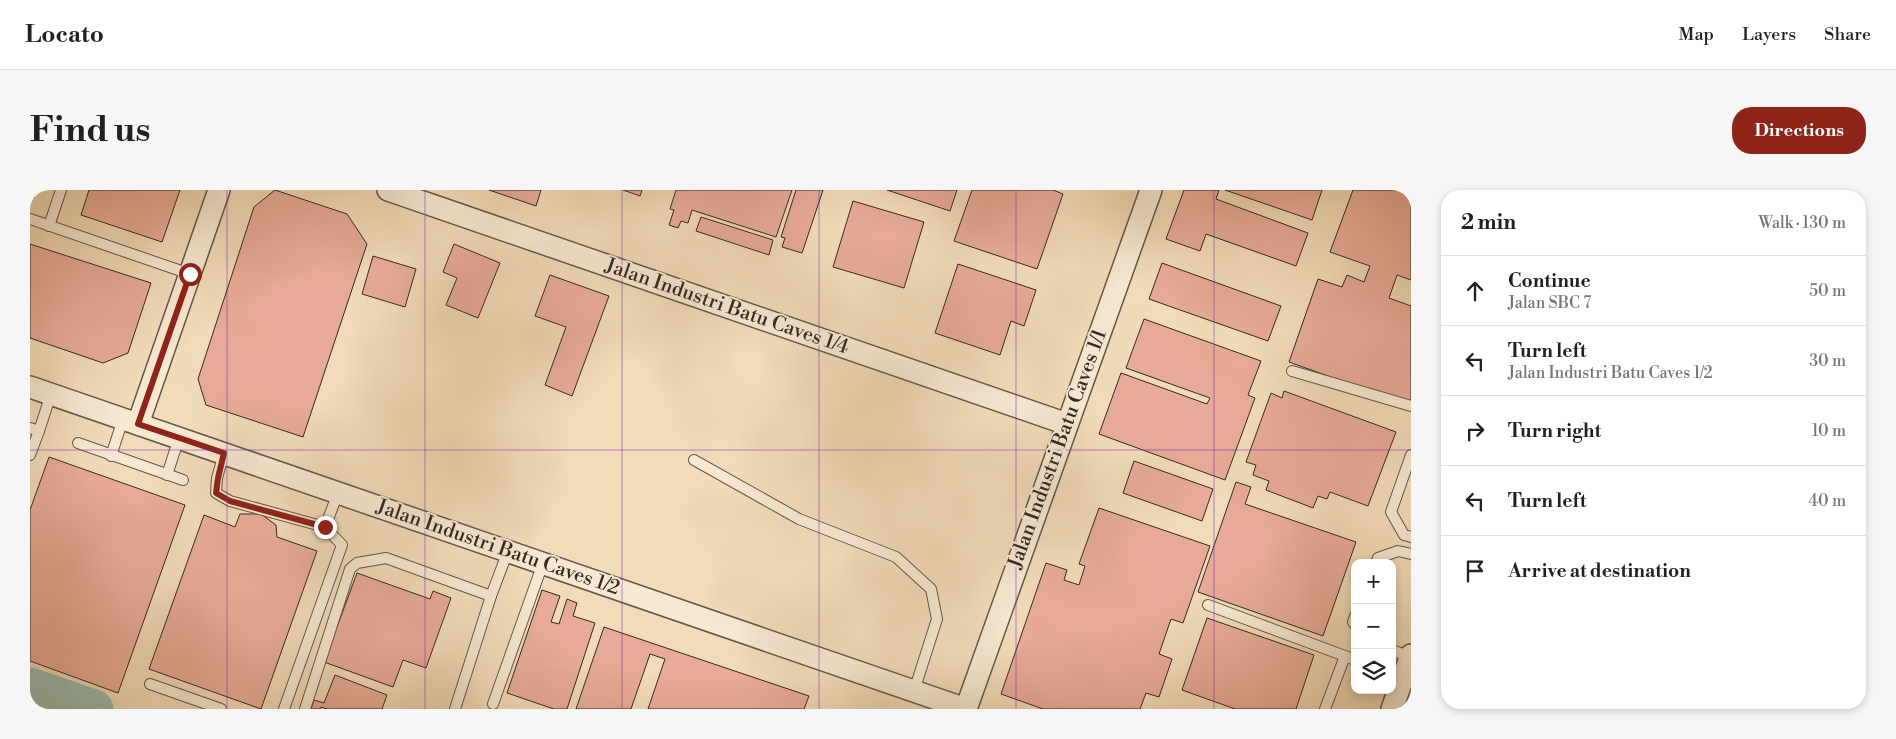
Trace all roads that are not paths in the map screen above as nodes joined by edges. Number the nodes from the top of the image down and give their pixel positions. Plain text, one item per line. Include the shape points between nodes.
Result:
1 (62, 190) edge
2 (219, 190) edge
3 (388, 190) edge
4 (1151, 190) edge
5 (30, 219) edge
6 (49, 226) junction
7 (190, 274) junction
8 (1292, 371) dead end
9 (30, 387) edge
10 (51, 394) junction
11 (1411, 406) edge
12 (130, 421) junction
13 (1067, 424) junction
14 (34, 430) edge
15 (179, 438) junction
16 (78, 444) dead end
17 (224, 453) junction
18 (1411, 454) edge
19 (30, 455) edge
20 (111, 456) junction
21 (694, 460) dead end
22 (166, 475) junction
23 (183, 480) dead end
24 (338, 493) junction
25 (325, 527) junction
26 (1411, 538) edge
27 (508, 551) junction
28 (1411, 554) edge
29 (1378, 559) edge
30 (542, 563) junction
31 (491, 596) junction
32 (1208, 605) dead end
33 (1396, 655) edge
34 (1350, 658) edge
35 (1404, 665) edge
36 (150, 684) dead end
37 (914, 691) junction
38 (493, 704) dead end
39 (221, 709) edge
40 (284, 709) edge
41 (305, 709) edge
42 (455, 709) edge
43 (966, 709) edge
44 (1325, 709) edge
45 (1392, 709) edge

1 - 6 lane
2 - 7 street
3 - 13 street, Jalan Industri Batu Caves 1/4
4 - 13 street, Jalan Industri Batu Caves 1/1
5 - 6 lane
6 - 7 lane
7 - 12 street
8 - 11 lane
9 - 10 street, Jalan Industri Batu Caves 1/2
10 - 12 street, Jalan Industri Batu Caves 1/2
10 - 14 lane
12 - 15 street, Jalan Industri Batu Caves 1/2
12 - 20 lane
13 - 43 street, Jalan Industri Batu Caves 1/1
14 - 19 lane
15 - 17 street, Jalan Industri Batu Caves 1/2
15 - 22 lane
16 - 20 lane
17 - 24 street, Jalan Industri Batu Caves 1/2
17 - 25 lane via 216,493 230,501
18 - 26 lane via 1392,512 1404,535
20 - 22 lane
21 - 37 lane via 799,519 896,557 930,589 937,619
22 - 23 lane
24 - 25 lane
24 - 27 street, Jalan Industri Batu Caves 1/2
25 - 40 lane via 342,545
27 - 30 street, Jalan Industri Batu Caves 1/2
27 - 31 lane
28 - 29 lane via 1398,551
30 - 37 street, Jalan Industri Batu Caves 1/2
30 - 38 lane
31 - 41 lane via 386,558 358,563 350,569
31 - 42 lane
32 - 34 lane
33 - 35 lane
34 - 44 lane
35 - 45 street
36 - 39 lane
37 - 43 street, Jalan Industri Batu Caves 1/2

